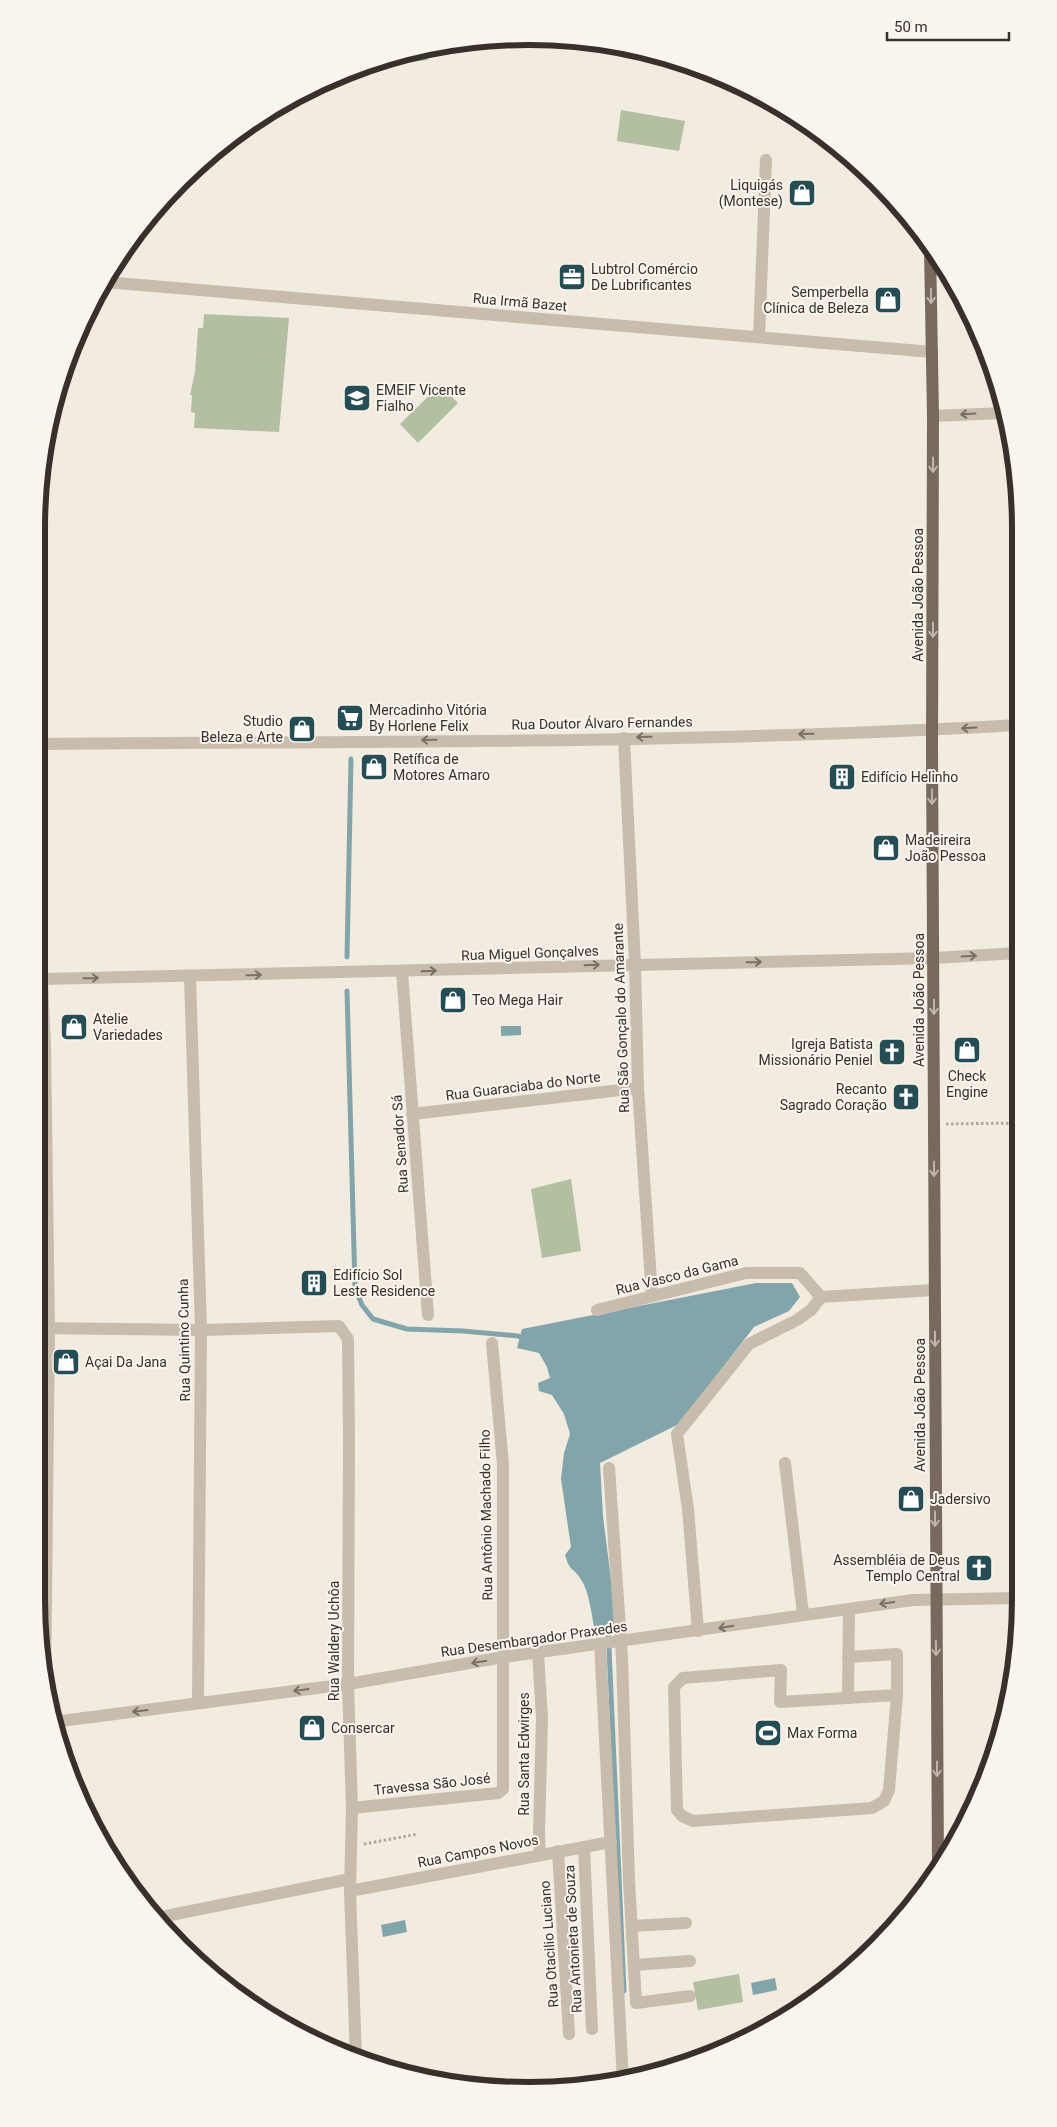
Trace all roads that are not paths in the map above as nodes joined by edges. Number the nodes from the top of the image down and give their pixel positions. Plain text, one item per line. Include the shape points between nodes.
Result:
1 (766, 160) dead end
2 (930, 259) edge
3 (113, 283) edge
4 (758, 337) junction
5 (932, 352) junction
6 (998, 413) edge
7 (933, 416) junction
8 (1012, 725) edge
9 (933, 731) junction
10 (624, 738) junction
11 (45, 744) edge
12 (1012, 953) edge
13 (934, 958) junction
14 (635, 964) junction
15 (402, 972) junction
16 (190, 976) junction
17 (45, 979) edge
18 (638, 1088) junction
19 (412, 1114) junction
20 (934, 1290) junction
21 (652, 1296) junction
22 (821, 1297) junction
23 (596, 1310) dead end
24 (428, 1315) dead end
25 (45, 1328) edge
26 (200, 1330) junction
27 (492, 1343) dead end
28 (785, 1463) dead end
29 (609, 1468) dead end
30 (1012, 1598) edge
31 (936, 1599) junction
32 (849, 1609) junction
33 (803, 1614) junction
34 (698, 1631) junction
35 (621, 1641) junction
36 (600, 1644) junction
37 (538, 1653) junction
38 (848, 1656) junction
39 (504, 1657) junction
40 (348, 1684) junction
41 (897, 1695) junction
42 (848, 1698) junction
43 (198, 1703) junction
44 (60, 1721) edge
45 (352, 1808) junction
46 (611, 1842) junction
47 (584, 1847) junction
48 (558, 1851) junction
49 (540, 1855) junction
50 (938, 1855) edge
51 (350, 1885) junction
52 (165, 1917) edge
53 (686, 1923) dead end
54 (632, 1926) junction
55 (690, 1961) dead end
56 (634, 1965) junction
57 (690, 1996) dead end
58 (592, 2030) dead end
59 (569, 2034) dead end
60 (356, 2050) edge
61 (622, 2073) edge

1 - 4 street
2 -> 5 main road, Avenida João Pessoa
3 - 4 street, Rua Irmã Bazet
4 - 5 street, Rua Irmã Bazet
5 - 7 main road, Avenida João Pessoa
6 -> 7 street
7 -> 9 main road, Avenida João Pessoa
8 -> 9 street, Rua Doutor Álvaro Fernandes
9 -> 10 street, Rua Doutor Álvaro Fernandes
9 -> 13 main road, Avenida João Pessoa
10 -> 11 street, Rua Doutor Álvaro Fernandes
10 - 14 street, Rua São Gonçalo do Amarante
13 -> 12 street, Rua Miguel Gonçalves
14 -> 13 street, Rua Miguel Gonçalves
13 -> 20 main road, Avenida João Pessoa
15 -> 14 street, Rua Miguel Gonçalves
14 - 18 street, Rua São Gonçalo do Amarante
16 -> 15 street, Rua Miguel Gonçalves
15 - 19 street, Rua Senador Sá
17 -> 16 street, Rua Miguel Gonçalves
16 - 26 street, Rua Quintino Cunha
18 - 19 street, Rua Guaraciaba do Norte
18 - 21 street, Rua São Gonçalo do Amarante
19 - 24 street, Rua Senador Sá
20 - 22 street
20 -> 31 main road, Avenida João Pessoa
21 - 22 street, Rua Vasco da Gama via 746,1273 800,1273
21 - 23 street, Rua Vasco da Gama
22 - 34 street via 797,1320 749,1344 676,1434 688,1509
25 - 26 street
26 - 40 street, Rua Waldery Uchôa via 339,1326 348,1339
26 - 43 street, Rua Quintino Cunha
27 - 39 street, Rua Antônio Machado Filho via 503,1465
28 - 33 street
29 - 35 street
30 - 31 street, Rua Desembargador Praxedes
31 -> 32 street, Rua Desembargador Praxedes
31 -> 50 main road, Avenida João Pessoa
32 - 33 street, Rua Desembargador Praxedes
32 - 38 street
33 -> 34 street, Rua Desembargador Praxedes
34 - 35 street, Rua Desembargador Praxedes
35 - 36 street, Rua Desembargador Praxedes
35 - 54 street
36 - 37 street, Rua Desembargador Praxedes
36 - 46 street
37 - 39 street, Rua Desembargador Praxedes
37 - 49 street, Rua Santa Edwirges via 542,1718
38 - 41 street via 898,1654
38 - 42 street
39 -> 40 street, Rua Desembargador Praxedes
39 - 45 street, Travessa São José via 502,1789 498,1793
40 -> 43 street, Rua Desembargador Praxedes
40 - 45 street, Rua Waldery Uchôa
41 - 42 street
41 - 42 street via 889,1790 884,1801 872,1808 693,1821 682,1816 678,1810 674,1687 683,1678 781,1670 780,1702
43 -> 44 street, Rua Desembargador Praxedes
45 - 51 street, Rua Waldery Uchôa
46 - 47 street, Rua Campos Novos
46 - 61 street
47 - 48 street, Rua Campos Novos
47 - 58 street, Rua Antonieta de Souza
48 - 49 street, Rua Campos Novos
48 - 59 street, Rua Otacilio Luciano
49 - 51 street, Rua Campos Novos
51 - 52 street, Rua Campos Novos
51 - 60 street, Rua Waldery Uchôa
53 - 54 street
54 - 56 street
55 - 56 street
56 - 57 street via 636,2002

